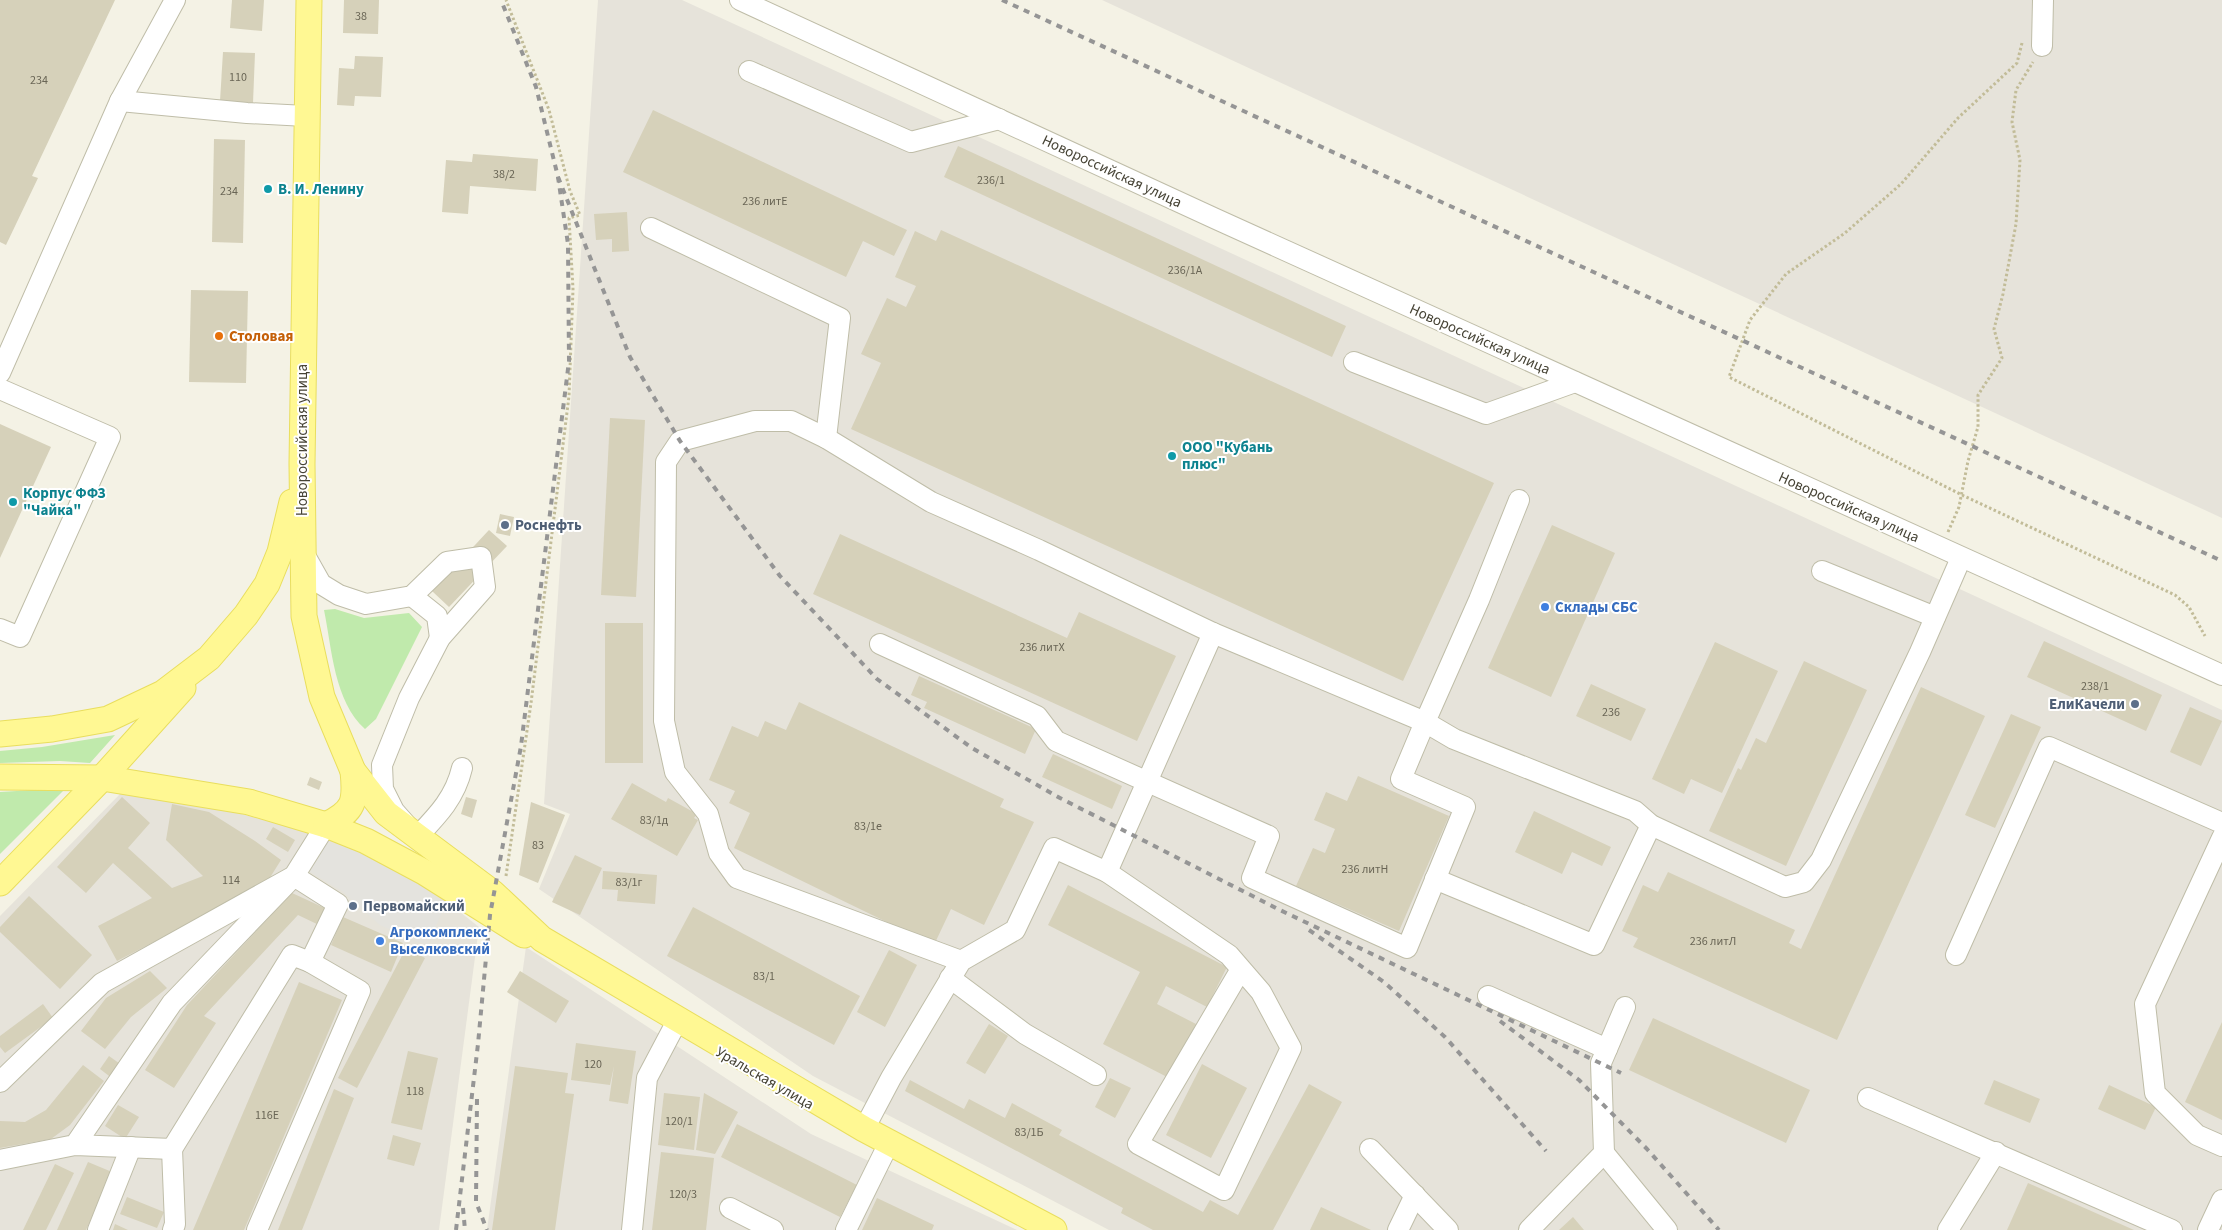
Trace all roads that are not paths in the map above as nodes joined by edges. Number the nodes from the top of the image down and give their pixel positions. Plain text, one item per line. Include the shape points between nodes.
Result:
1 (175, 0) edge
2 (309, 0) edge
3 (740, 0) edge
4 (2043, 0) edge
5 (2042, 46) road end
6 (749, 71) dead end
7 (120, 101) junction
8 (306, 116) junction
9 (999, 119) junction
10 (651, 228) dead end
11 (1354, 362) dead end
12 (0, 373) edge
13 (1575, 382) junction
14 (0, 389) edge
15 (826, 438) junction
16 (302, 464) junction
17 (1520, 500) dead end
18 (302, 551) junction
19 (1961, 558) junction
20 (1822, 571) dead end
21 (412, 596) junction
22 (1935, 617) junction
23 (0, 629) edge
24 (1213, 633) junction
25 (440, 638) junction
26 (880, 644) dead end
27 (209, 658) junction
28 (2222, 676) edge
29 (1426, 722) junction
30 (0, 734) edge
31 (462, 768) dead end
32 (353, 771) junction
33 (0, 778) edge
34 (102, 778) junction
35 (1146, 783) junction
36 (2222, 823) edge
37 (326, 825) junction
38 (1651, 825) junction
39 (417, 837) junction
40 (2222, 838) edge
41 (1107, 872) junction
42 (294, 876) junction
43 (1435, 879) junction
44 (0, 883) edge
45 (496, 908) junction
46 (1956, 956) dead end
47 (310, 962) junction
48 (956, 970) junction
49 (1241, 970) junction
50 (1488, 996) dead end
51 (1625, 1008) dead end
52 (676, 1022) junction
53 (1607, 1050) junction
54 (1096, 1075) dead end
55 (0, 1082) edge
56 (1868, 1098) dead end
57 (864, 1129) junction
58 (75, 1144) junction
59 (2222, 1146) edge
60 (130, 1147) junction
61 (887, 1147) junction
62 (172, 1148) junction
63 (1370, 1149) dead end
64 (1996, 1152) junction
65 (1604, 1153) junction
66 (0, 1160) edge
67 (1415, 1195) junction
68 (2222, 1200) edge
69 (730, 1208) dead end
70 (98, 1230) edge
71 (173, 1230) edge
72 (257, 1230) edge
73 (632, 1230) edge
74 (773, 1230) edge
75 (846, 1230) edge
76 (1046, 1230) edge
77 (1054, 1230) edge
78 (1398, 1230) edge
79 (1448, 1230) edge
80 (1529, 1230) edge
81 (1667, 1230) edge
82 (1948, 1230) edge
83 (2172, 1230) edge
84 (2208, 1230) edge

1 - 7 street
2 - 8 main road, Новороссийская улица
3 - 9 street, Новороссийская улица
4 - 5 street
6 - 9 street via 912,142
7 - 8 street
7 - 12 street
8 - 16 main road, Новороссийская улица
9 - 13 street, Новороссийская улица
10 - 15 street via 840,318
11 - 13 street via 1486,414
13 - 19 street, Новороссийская улица
14 - 23 street via 110,437 20,638
15 - 24 street via 931,502
15 - 48 street via 791,422 755,421 680,441 666,462 664,721 675,772 708,814 719,853 737,878
16 - 18 main road, Новороссийская улица
16 - 27 main road via 280,552 267,584 246,615
17 - 29 street
18 - 21 street via 321,584 339,595 366,604
18 - 32 main road, Новороссийская улица via 304,616 322,697
19 - 22 street
19 - 28 street, Новороссийская улица
20 - 22 street
21 - 25 street via 437,616
21 - 25 street via 447,562 481,557 485,587
22 - 38 street via 1820,860 1804,882 1785,887
24 - 29 street
24 - 35 street
25 - 39 street via 408,698 382,765 383,789 394,811
26 - 35 street via 1037,716 1056,741
27 - 30 main road via 163,693 108,719
27 - 34 main road
29 - 38 street via 1454,738 1635,811
29 - 43 street via 1401,779 1465,807
31 - 39 street via 458,787
32 - 37 main road via 355,798 343,817
32 - 39 main road via 386,813
33 - 34 main road
34 - 37 main road via 249,802
34 - 44 main road
35 - 41 street
35 - 43 street via 1269,836 1252,878 1407,948
36 - 46 street via 2049,747
37 - 42 street
37 - 45 main road
38 - 43 street via 1594,945
39 - 45 main road
40 - 59 street via 2145,1004 2155,1093 2198,1135
41 - 48 street via 1054,848 1015,930
41 - 49 street via 1229,956
42 - 47 street via 338,904
42 - 55 street via 102,982
42 - 58 street via 172,1003
45 - 52 main road, Уральская улица
45 - 52 main road, Уральская улица
47 - 62 street via 292,954
47 - 72 street via 360,991
48 - 54 street via 1024,1034
48 - 57 street
49 - 49 street via 1138,1144 1224,1190 1291,1048 1261,992
50 - 53 street
51 - 53 street
52 - 57 main road, Уральская улица
52 - 61 main road, Уральская улица
52 - 73 street via 647,1078
53 - 65 street via 1601,1064
56 - 64 street
57 - 77 main road, Уральская улица
58 - 60 street
58 - 66 street
60 - 62 street
60 - 70 street
61 - 75 street
61 - 76 main road, Уральская улица
62 - 71 street
63 - 67 street
64 - 82 street
64 - 83 street
65 - 80 street
65 - 81 street
67 - 78 street
67 - 79 street
68 - 84 street
69 - 74 street

